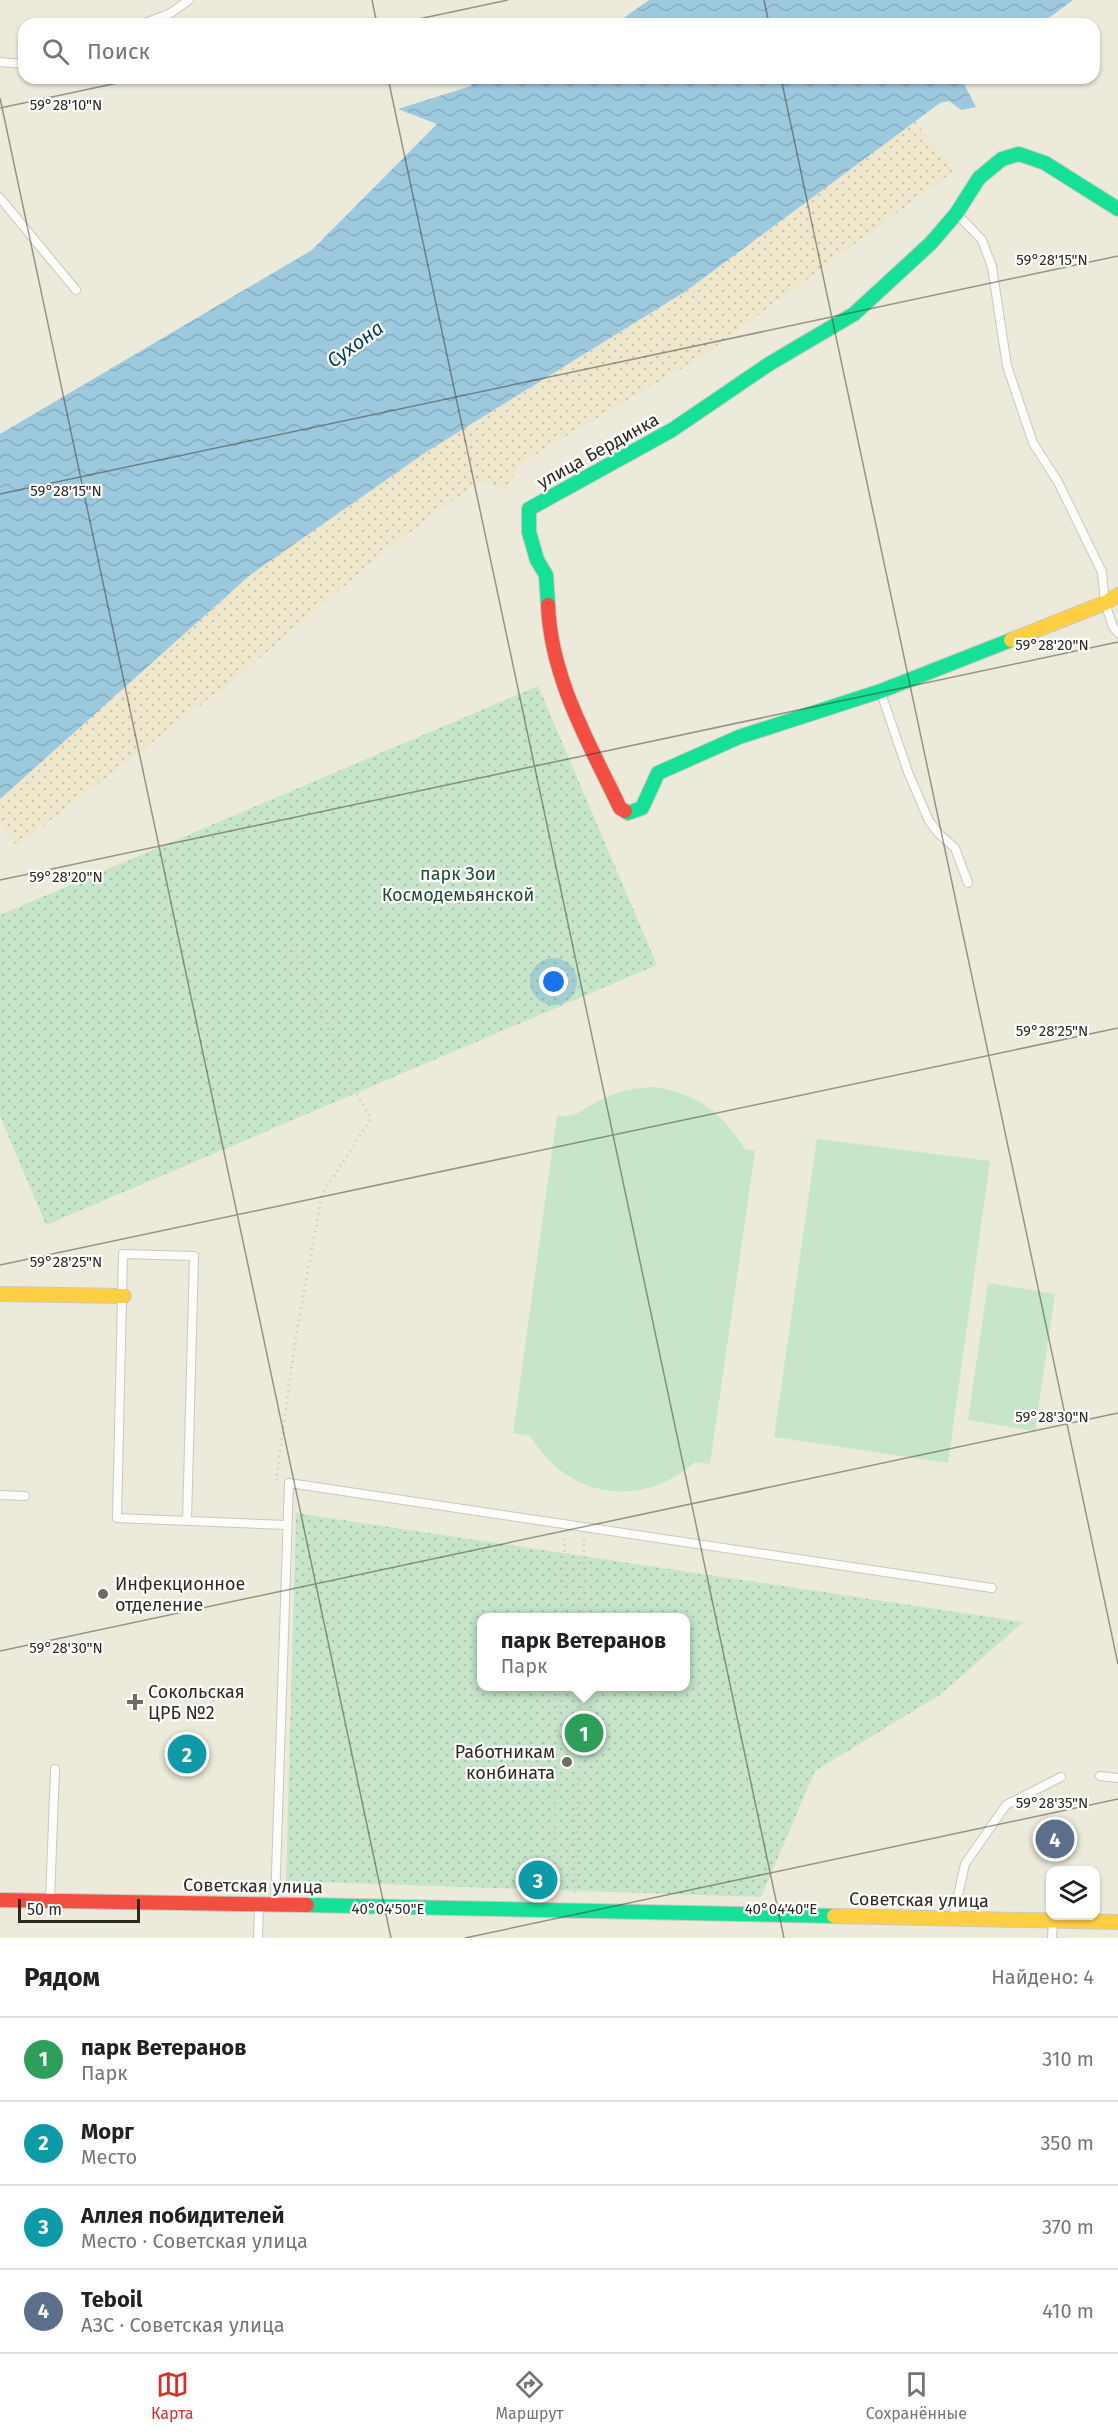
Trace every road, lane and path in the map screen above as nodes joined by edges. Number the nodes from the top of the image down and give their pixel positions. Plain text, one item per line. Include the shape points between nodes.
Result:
1 (189, 0) edge
2 (158, 18) edge
3 (0, 62) edge
4 (18, 64) edge
5 (0, 198) edge
6 (1118, 209) edge
7 (956, 214) junction
8 (76, 290) dead end
9 (1118, 595) edge
10 (1105, 603) junction
11 (1118, 633) edge
12 (881, 692) junction
13 (968, 883) dead end
14 (292, 944) dead end
15 (0, 1294) edge
16 (124, 1296) junction
17 (289, 1483) junction
18 (0, 1495) edge
19 (25, 1496) dead end
20 (188, 1521) junction
21 (565, 1524) junction
22 (287, 1525) junction
23 (584, 1528) junction
24 (992, 1588) dead end
25 (562, 1613) edge
26 (582, 1613) edge
27 (560, 1691) edge
28 (580, 1691) edge
29 (55, 1769) dead end
30 (1100, 1776) dead end
31 (1061, 1777) dead end
32 (1118, 1778) edge
33 (0, 1900) edge
34 (50, 1901) junction
35 (260, 1905) junction
36 (274, 1905) junction
37 (552, 1910) junction
38 (574, 1910) junction
39 (953, 1918) junction
40 (1053, 1921) junction
41 (1118, 1922) edge
42 (258, 1938) edge
43 (1052, 1938) edge

1 - 2 lane
3 - 4 lane
5 - 8 lane
6 - 7 street, улица Бердинка via 1045,162 1019,154 1002,159 979,178
7 - 10 lane via 982,240 992,267 1007,366 1033,443 1058,482 1102,572
7 - 12 street, улица Бердинка via 931,243 854,314 672,430 530,509 529,532 546,575 554,655 571,705 620,808 628,813 642,808 658,773 739,737
9 - 10 street, улица Бердинка
10 - 11 lane
10 - 12 street, улица Бердинка
12 - 13 lane via 929,821 955,848
14 - 17 path via 371,1119 322,1194 296,1336 276,1479
15 - 16 street
16 - 20 lane via 117,1518
16 - 20 lane via 123,1254 194,1256
17 - 21 lane
17 - 22 lane
18 - 19 lane
20 - 22 lane
21 - 23 lane
21 - 25 path
22 - 36 lane
23 - 24 lane
23 - 26 path
27 - 37 path
28 - 38 path
29 - 34 lane
30 - 32 lane
31 - 39 lane via 1006,1805 965,1864
33 - 34 street, Советская улица
34 - 35 street, Советская улица
35 - 36 street, Советская улица
35 - 42 lane
36 - 37 street, Советская улица
37 - 38 street, Советская улица
38 - 39 street, Советская улица
39 - 40 street, Советская улица
40 - 41 street, Советская улица
40 - 43 lane

